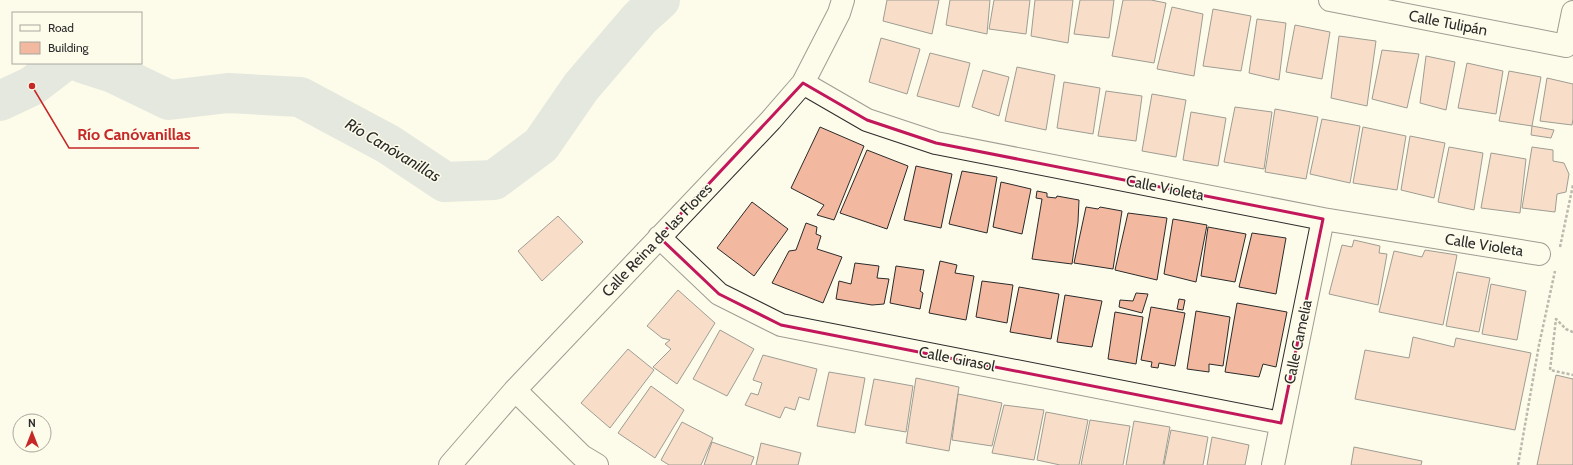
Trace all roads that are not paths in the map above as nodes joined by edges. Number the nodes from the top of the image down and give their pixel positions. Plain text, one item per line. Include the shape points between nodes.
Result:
1 (843, 0) edge
2 (1330, 0) edge
3 (1573, 12) edge
4 (803, 83) junction
5 (1323, 219) junction
6 (659, 237) junction
7 (1539, 254) dead end
8 (515, 390) junction
9 (1281, 423) junction
10 (450, 465) edge
11 (597, 465) edge
12 (1273, 465) edge

1 - 4 street, Calle Reina de las Flores via 839,13
2 - 3 street, Calle Tulipán via 1566,46
4 - 5 street, Calle Violeta via 867,120 936,143
4 - 6 street, Calle Reina de las Flores
5 - 7 street, Calle Violeta
5 - 9 street, Calle Camelia
6 - 8 street, Calle Reina de las Flores
6 - 9 street, Calle Girasol via 719,294 781,324
8 - 10 street, Calle Reina de las Flores
8 - 11 street via 582,456
9 - 12 street, Calle Camelia

